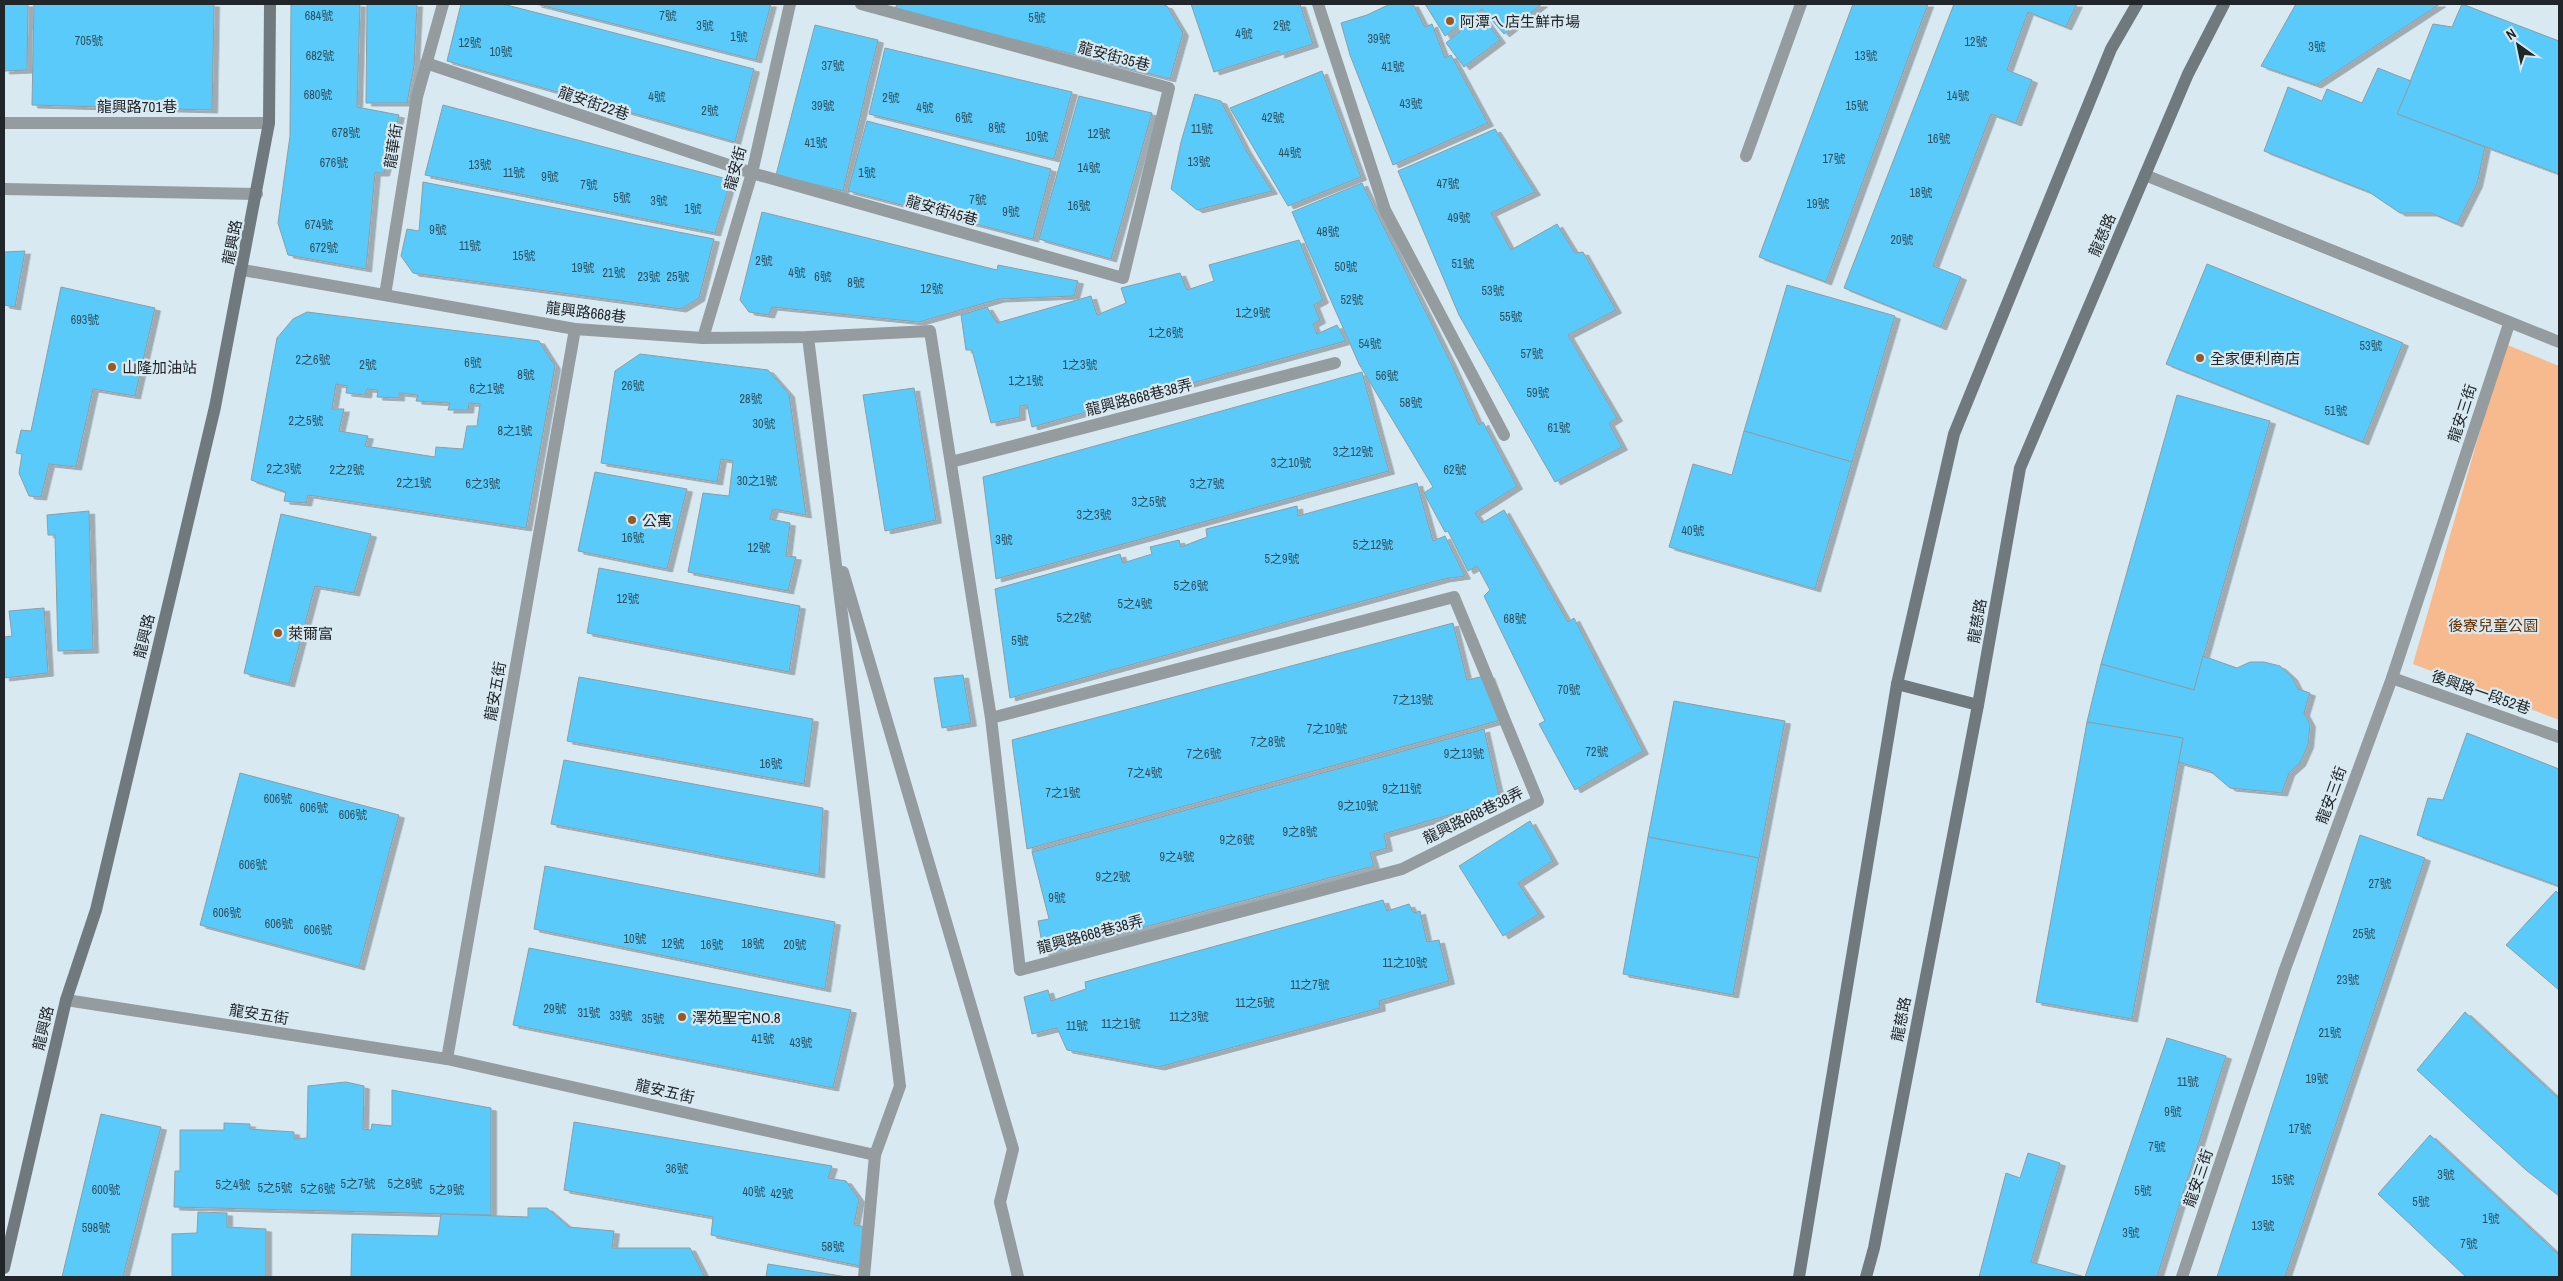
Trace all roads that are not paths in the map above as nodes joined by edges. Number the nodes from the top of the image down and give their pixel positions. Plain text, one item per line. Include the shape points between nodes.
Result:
1 (270, 4) edge
2 (443, 4) edge
3 (790, 4) edge
4 (861, 4) edge
5 (1318, 4) edge
6 (1801, 4) edge
7 (2137, 4) edge
8 (2224, 4) edge
9 (426, 63) junction
10 (4, 123) edge
11 (270, 123) junction
12 (1746, 156) dead end
13 (752, 173) junction
14 (2145, 175) junction
15 (4, 189) edge
16 (257, 194) junction
17 (243, 270) junction
18 (1123, 278) joint
19 (385, 295) junction
20 (2509, 324) junction
21 (574, 329) junction
22 (930, 331) joint
23 (808, 337) junction
24 (703, 338) junction
25 (2559, 342) edge
26 (1335, 363) dead end
27 (1504, 434) dead end
28 (951, 462) junction
29 (832, 536) junction
30 (2392, 678) junction
31 (1897, 684) junction
32 (1978, 705) junction
33 (991, 718) junction
34 (2559, 737) edge
35 (66, 1000) junction
36 (447, 1059) junction
37 (875, 1155) junction
38 (4, 1268) edge
39 (864, 1277) edge
40 (1018, 1277) edge
41 (1798, 1277) edge
42 (1866, 1277) edge
43 (2182, 1277) edge

1 - 11 street, 龍興路
2 - 9 lane, 龍華街
3 - 13 lane, 龍安街
4 - 18 lane, 龍安街35巷 via 1169,88
5 - 27 lane via 1385,210
6 - 12 lane
7 - 31 street via 2111,49 1954,434
8 - 14 street, 龍慈路 via 2188,74
9 - 13 lane, 龍安街22巷
9 - 19 lane, 龍華街 via 417,97
10 - 11 lane, 龍興路701巷
11 - 16 street, 龍興路
13 - 18 lane, 龍安街45巷
13 - 24 lane, 龍安街
14 - 20 lane
14 - 32 street, 龍慈路 via 2020,468
15 - 16 lane
16 - 17 street, 龍興路
17 - 19 lane, 龍興路668巷
17 - 35 street, 龍興路 via 215,407 96,910
19 - 21 lane, 龍興路668巷
20 - 25 lane
20 - 30 lane, 龍安三街
21 - 24 lane, 龍興路668巷
21 - 36 lane, 龍安五街
22 - 23 lane, 龍興路668巷
22 - 28 lane, 龍興路668巷38弄
23 - 24 lane, 龍興路668巷
23 - 29 lane
26 - 28 lane, 龍興路668巷38弄
28 - 33 lane, 龍興路668巷38弄
29 - 37 lane via 900,1086
29 - 40 lane via 1013,1148 1000,1202
30 - 34 lane, 後興路一段52巷
30 - 43 lane, 龍安三街 via 2285,969
31 - 32 street
31 - 41 street
32 - 42 street, 龍慈路
33 - 33 lane, 龍興路668巷38弄 via 1020,970 1402,868 1538,801 1454,596
35 - 36 lane, 龍安五街
35 - 38 street, 龍興路
36 - 37 lane, 龍安五街
37 - 39 lane

